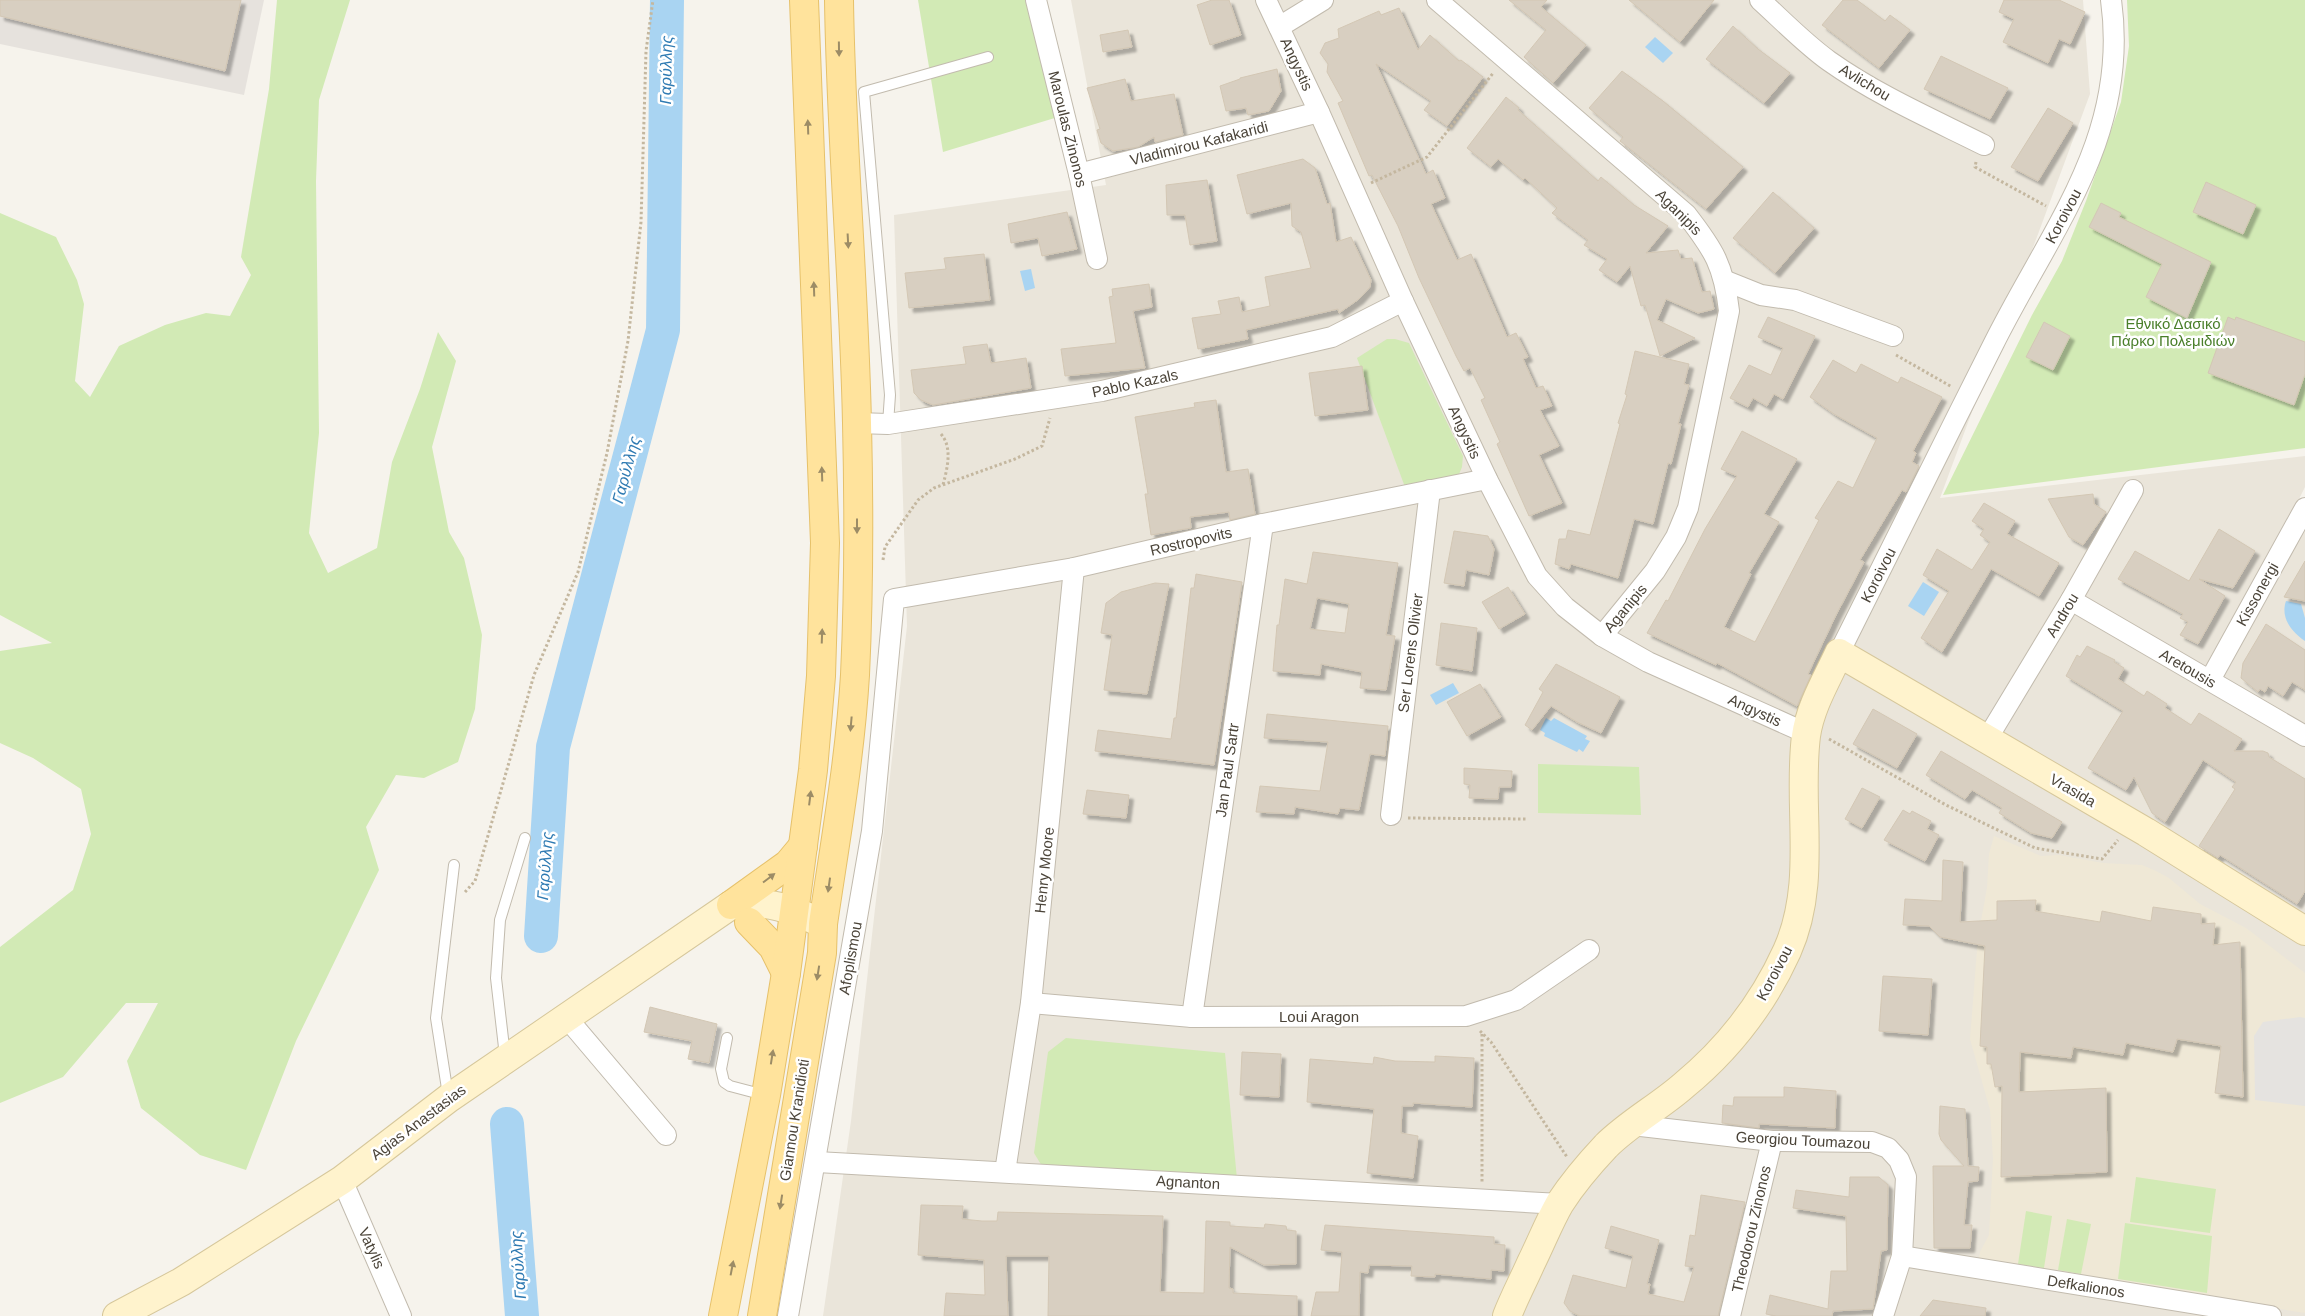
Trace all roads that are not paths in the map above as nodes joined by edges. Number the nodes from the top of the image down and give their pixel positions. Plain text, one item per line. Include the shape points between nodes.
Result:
1 (804, 0) edge
2 (839, 0) edge
3 (1036, 0) edge
4 (1266, 0) edge
5 (1323, 0) edge
6 (1437, 0) edge
7 (1760, 0) edge
8 (2111, 0) edge
9 (1280, 27) junction
10 (988, 57) dead end
11 (1319, 112) junction
12 (1984, 145) road end
13 (1079, 174) junction
14 (1097, 259) dead end
15 (1726, 281) junction
16 (1403, 301) junction
17 (1893, 336) road end
18 (858, 423) junction
19 (888, 424) junction
20 (1487, 479) junction
21 (1430, 490) junction
22 (2134, 490) dead end
23 (2305, 508) edge
24 (1263, 524) junction
25 (1074, 568) junction
26 (894, 599) joint
27 (2071, 600) junction
28 (1602, 636) junction
29 (1839, 653) junction
30 (2210, 680) junction
31 (1806, 734) junction
32 (2305, 736) edge
33 (1987, 739) junction
34 (1391, 815) road end
35 (525, 838) dead end
36 (804, 846) junction
37 (454, 865) dead end
38 (731, 915) junction
39 (793, 920) junction
40 (823, 924) junction
41 (2305, 931) edge
42 (1589, 950) dead end
43 (786, 973) junction
44 (1030, 1003) junction
45 (1192, 1016) junction
46 (566, 1017) junction
47 (727, 1038) dead end
48 (505, 1059) junction
49 (766, 1095) junction
50 (449, 1098) junction
51 (1632, 1125) junction
52 (666, 1135) dead end
53 (1772, 1142) junction
54 (816, 1162) junction
55 (1005, 1172) junction
56 (342, 1180) junction
57 (1560, 1204) junction
58 (1902, 1256) junction
59 (1513, 1315) edge
60 (117, 1316) edge
61 (401, 1316) edge
62 (723, 1316) edge
63 (762, 1316) edge
64 (788, 1316) edge
65 (1730, 1316) edge
66 (1883, 1316) edge
67 (2271, 1316) edge

36 -> 1 main road, Giannou Kranidioti via 821,676 825,543
2 -> 18 main road, Giannou Kranidioti via 840,90
3 - 13 street, Maroulas Zinonos
4 - 9 street, Angystis
5 - 9 street
6 - 15 street, Aganipis via 1686,214 1707,240
7 - 12 street, Avlichou via 1828,60 1848,73 1880,93
8 - 29 street, Koroivou via 2113,67 2108,105 2084,177 2019,294
9 - 11 street, Angystis
10 - 19 lane via 864,92 890,395
11 - 13 street, Vladimirou Kafakaridi
11 - 16 street, Angystis
13 - 14 street, Maroulas Zinonos
15 - 17 street via 1761,295 1794,300
15 - 28 street, Aganipis via 1729,311 1688,508 1676,537 1655,571
16 - 19 street, Pablo Kazals via 1332,338 1102,391
16 - 20 street, Angystis
18 - 19 street, Pablo Kazals
18 -> 40 main road, Giannou Kranidioti via 855,676 849,749
20 - 21 street, Rostropovits
20 - 28 street, Angystis via 1536,576 1548,592
21 - 24 street, Rostropovits
21 - 34 street, Ser Lorens Olivier
22 - 27 street, Androu
23 - 30 street, Kissonergi
24 - 25 street, Rostropovits
24 - 45 street, Jan Paul Sartr
25 - 26 street, Rostropovits
25 - 44 street, Henry Moore
26 - 54 street, Afoplismou via 872,832
27 - 30 street, Aretousis
27 - 33 street, Androu
28 - 31 street, Angystis via 1648,662
29 - 31 street, Koroivou via 1820,692
29 - 33 street, Vrasida
30 - 32 street, Aretousis
31 - 51 street, Koroivou via 1803,772 1805,887 1799,920 1787,951 1748,1019 1723,1049 1683,1086
33 - 41 street, Vrasida
35 - 48 lane via 500,920 496,978
38 -> 36 main road
36 - 39 main road, Giannou Kranidioti
37 - 50 lane via 436,1018
38 - 39 street
38 - 43 main road via 773,947
38 - 46 street, Agias Anastasias
39 - 40 street
39 - 43 main road, Giannou Kranidioti
40 -> 63 main road, Giannou Kranidioti via 822,953
42 - 45 street, Loui Aragon via 1516,1000 1466,1016
49 -> 43 main road, Giannou Kranidioti
44 - 45 street, Loui Aragon
44 - 55 street, Henry Moore
46 - 48 street, Agias Anastasias
46 - 52 street
47 - 49 lane via 721,1068 724,1082
48 - 50 street, Agias Anastasias
62 -> 49 main road, Giannou Kranidioti
50 - 56 street, Agias Anastasias
51 - 53 street, Georgiou Toumazou
51 - 57 street, Koroivou via 1608,1144 1586,1168
53 - 58 street, Georgiou Toumazou via 1872,1142 1888,1148 1906,1177
53 - 65 street, Theodorou Zinonos
54 - 55 street, Agnanton
54 - 64 street, Afoplismou
55 - 57 street, Agnanton
56 - 60 street, Agias Anastasias via 181,1282
56 - 61 street, Vatylis
57 - 59 street, Koroivou
58 - 66 street, Georgiou Toumazou
58 - 67 street, Defkalionos

